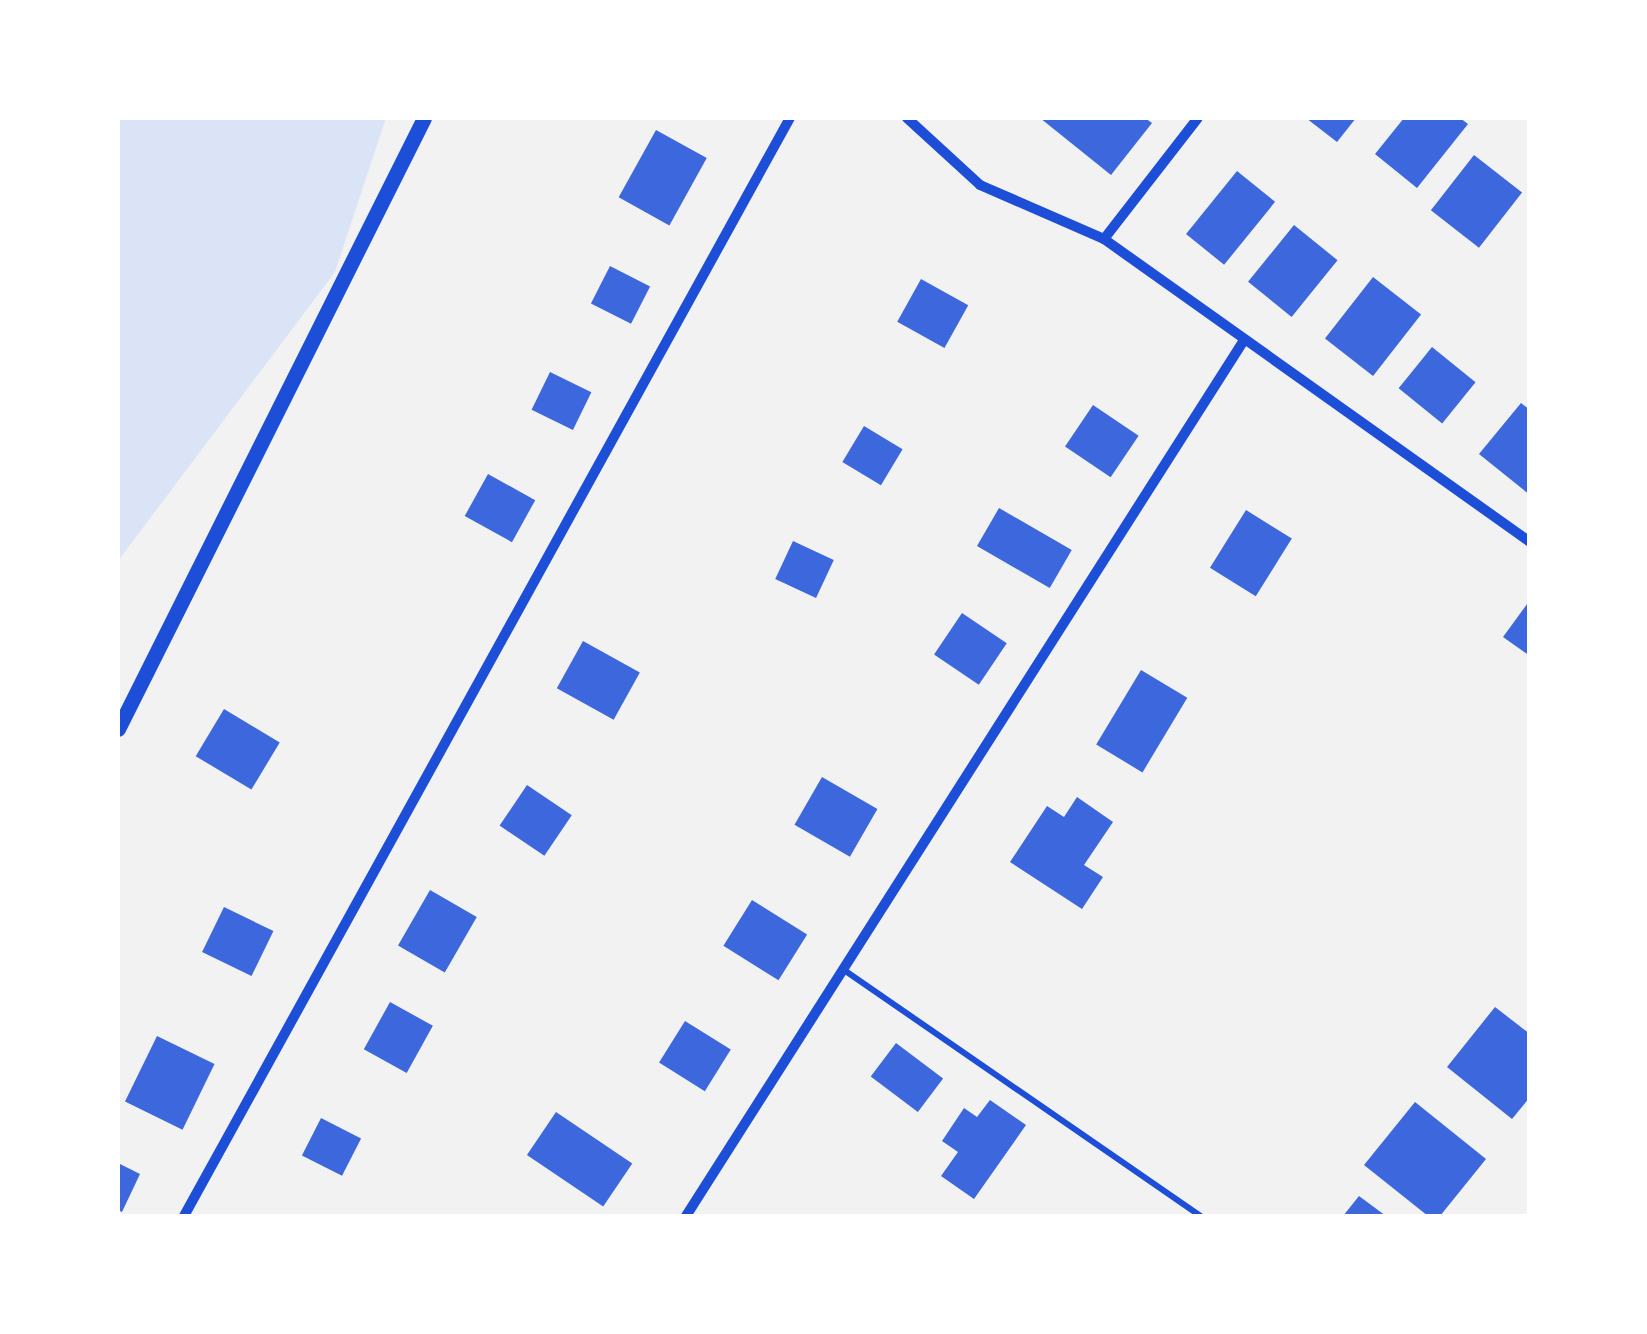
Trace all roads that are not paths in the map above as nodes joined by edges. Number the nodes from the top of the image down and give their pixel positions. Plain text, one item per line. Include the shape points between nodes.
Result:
1 (424, 118) edge
2 (790, 118) edge
3 (907, 118) edge
4 (1198, 118) edge
5 (1104, 239) junction
6 (1244, 340) junction
7 (1530, 542) edge
8 (118, 729) edge
9 (843, 970) junction
10 (184, 1216) edge
11 (686, 1216) edge
12 (1201, 1216) edge

1 - 8 street
2 - 10 street
3 - 5 street via 980,185
4 - 5 street
5 - 6 street
6 - 7 street
6 - 9 street
9 - 11 street
9 - 12 lane

